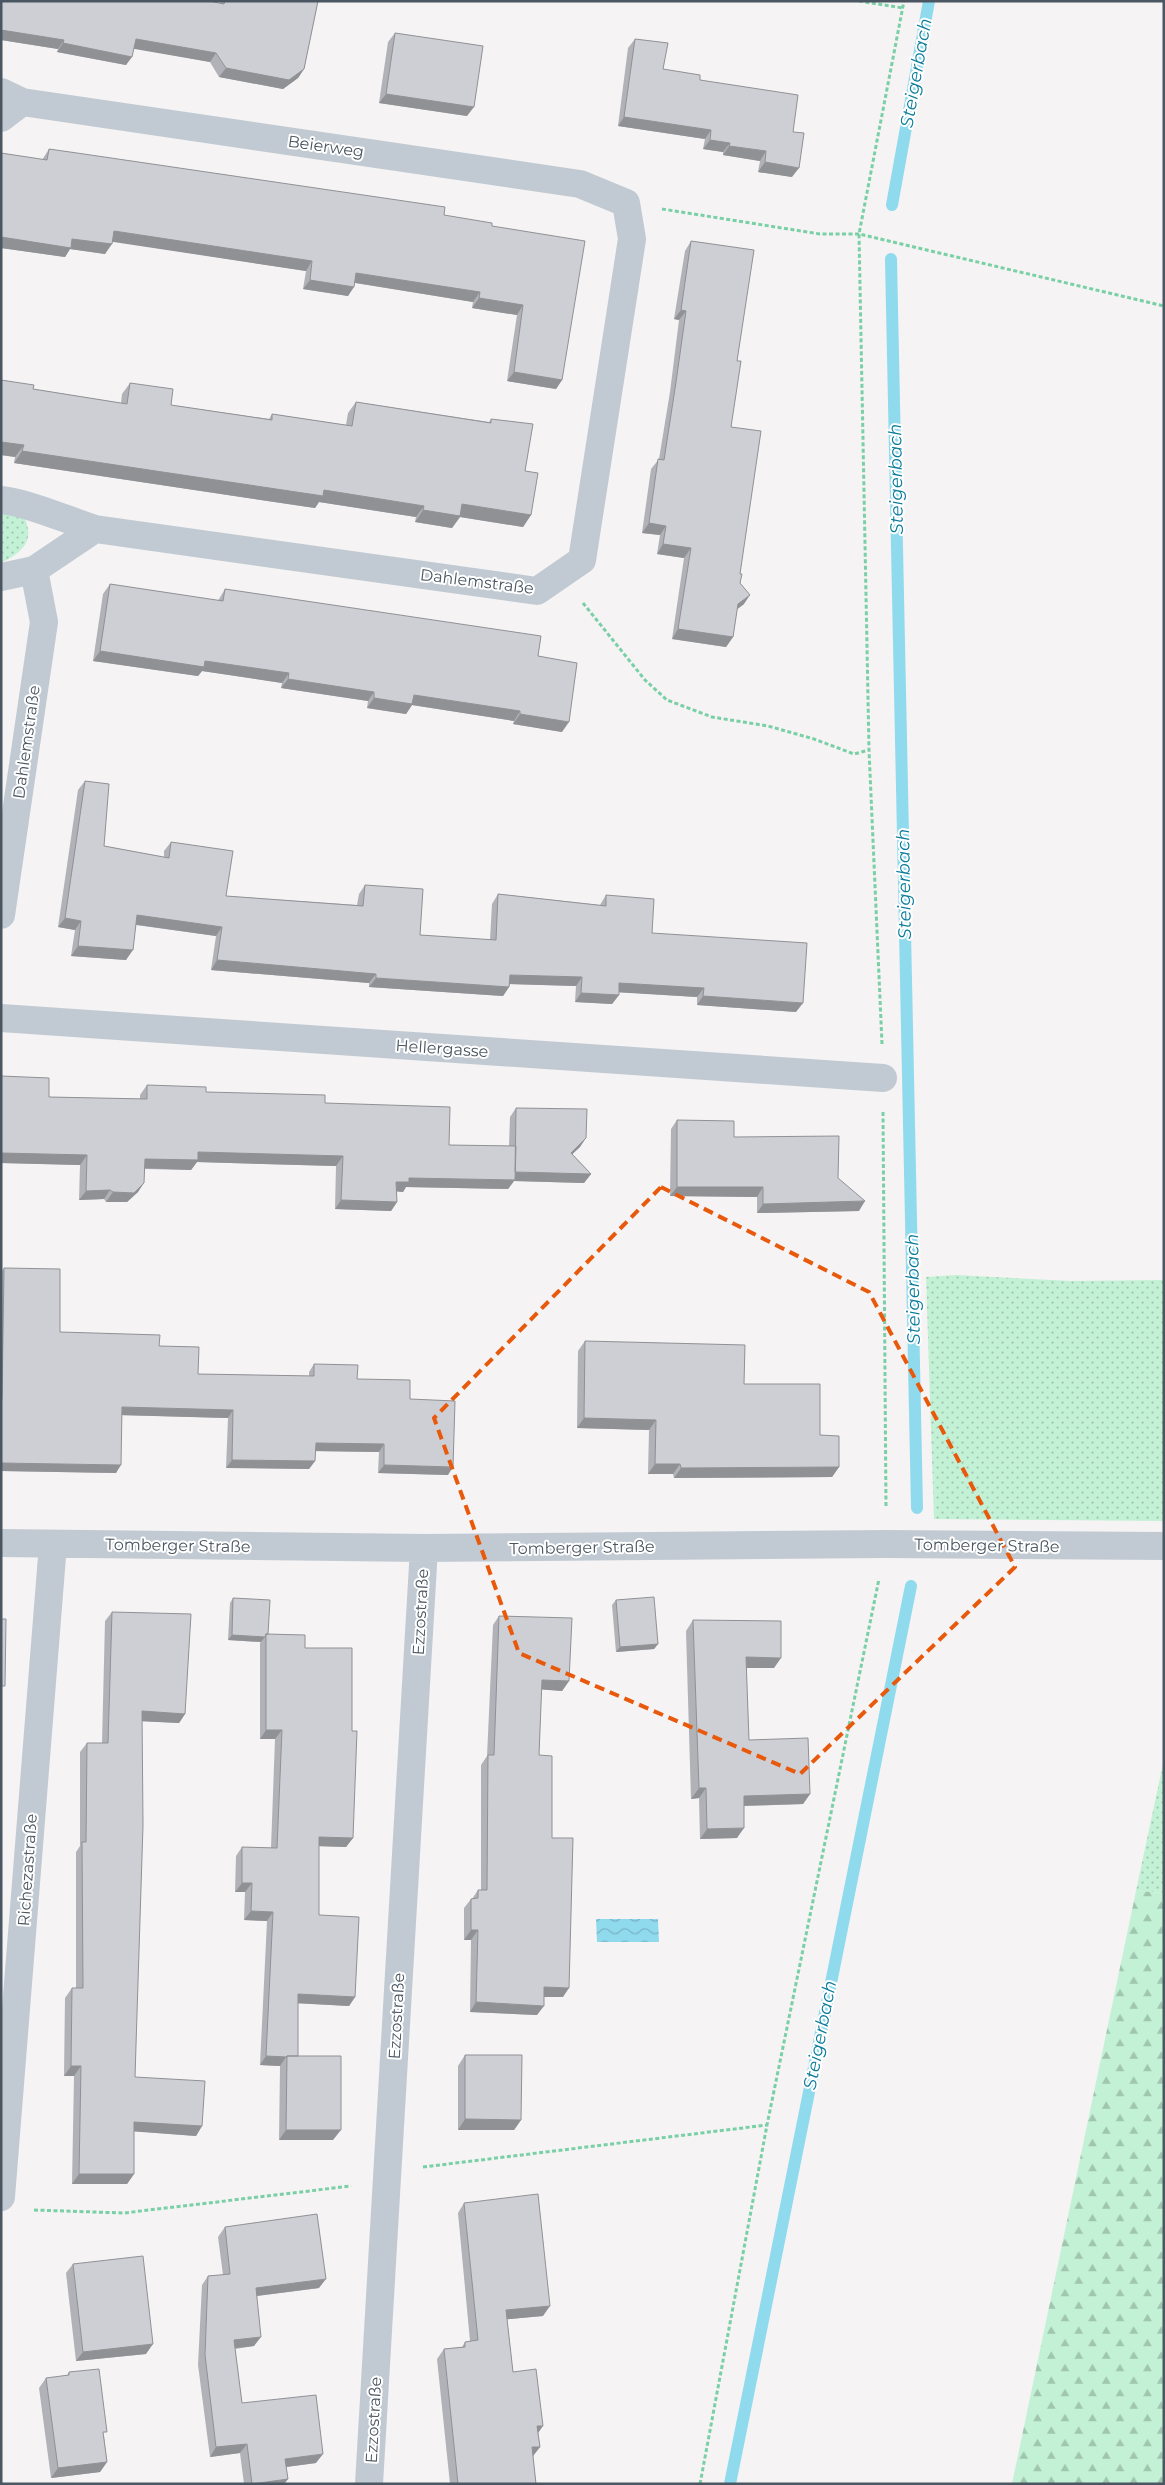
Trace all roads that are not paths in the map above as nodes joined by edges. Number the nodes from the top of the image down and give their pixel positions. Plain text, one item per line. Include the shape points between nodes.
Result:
1 (8, 104) edge
2 (626, 203) joint
3 (1, 500) edge
4 (95, 529) junction
5 (34, 570) junction
6 (1, 577) edge
7 (1, 915) edge
8 (1, 1018) edge
9 (883, 1078) road end
10 (1, 1542) edge
11 (53, 1544) junction
12 (1164, 1546) edge
13 (424, 1548) junction
14 (1, 2197) edge
15 (369, 2484) edge

1 - 2 street, Beierweg via 580,184
2 - 4 street, Dahlemstraße via 632,239 582,560 562,576 537,591
3 - 4 street, Dahlemstraße via 22,503
4 - 5 street
5 - 6 street
5 - 7 street, Dahlemstraße via 44,622
8 - 9 street, Hellergasse
10 - 11 street, Tomberger Straße
11 - 13 street, Tomberger Straße
11 - 14 street, Richezastraße
12 - 13 street, Tomberger Straße via 886,1544
13 - 15 street, Ezzostraße

